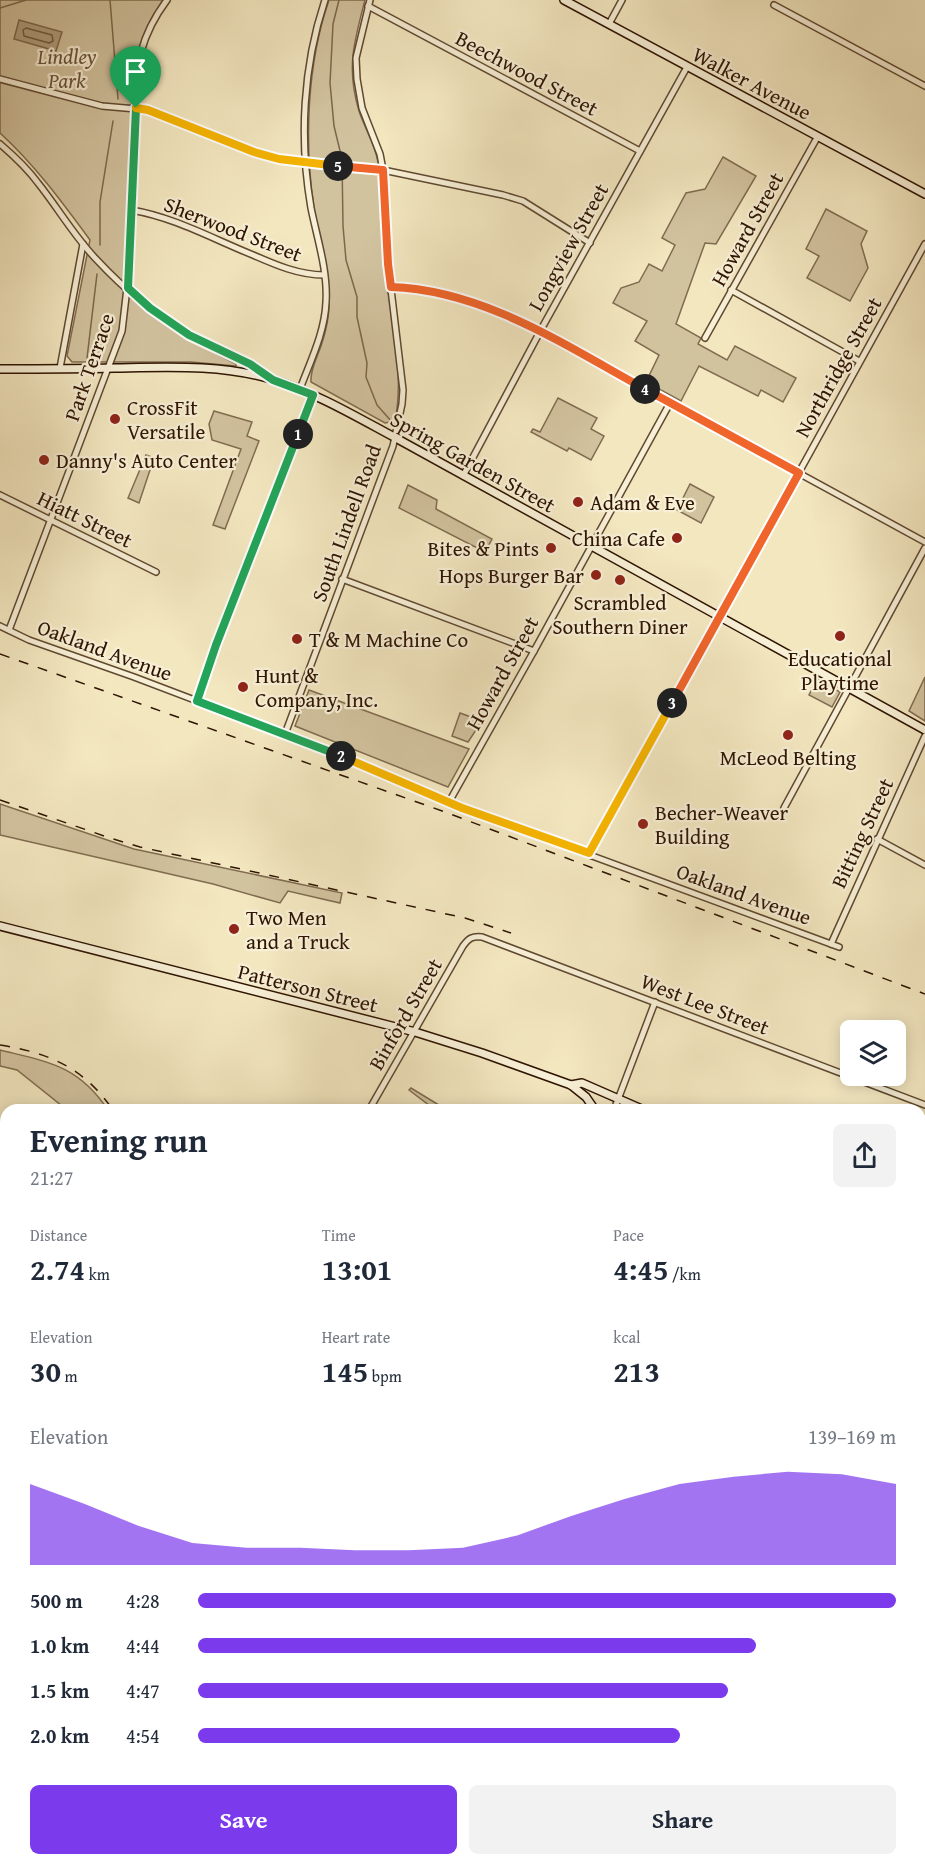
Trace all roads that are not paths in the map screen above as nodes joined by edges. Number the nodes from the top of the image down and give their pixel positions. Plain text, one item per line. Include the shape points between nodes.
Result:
1 (167, 0) edge
2 (325, 0) edge
3 (564, 0) edge
4 (622, 0) edge
5 (368, 3) edge
6 (774, 5) dead end
7 (609, 24) junction
8 (687, 67) junction
9 (0, 79) edge
10 (925, 86) edge
11 (136, 108) junction
12 (818, 136) junction
13 (0, 144) edge
14 (640, 151) junction
15 (306, 163) junction
16 (383, 170) junction
17 (925, 194) edge
18 (131, 210) junction
19 (590, 243) junction
20 (83, 244) junction
21 (925, 244) edge
22 (324, 275) junction
23 (391, 287) junction
24 (128, 288) junction
25 (731, 290) junction
26 (540, 332) junction
27 (705, 338) dead end
28 (859, 361) junction
29 (60, 368) junction
30 (108, 368) junction
31 (0, 369) edge
32 (273, 380) junction
33 (300, 389) junction
34 (313, 395) junction
35 (670, 403) junction
36 (394, 437) junction
37 (799, 473) junction
38 (463, 476) junction
39 (0, 495) edge
40 (51, 521) junction
41 (925, 543) edge
42 (591, 546) junction
43 (925, 548) edge
44 (156, 572) dead end
45 (342, 579) junction
46 (720, 617) junction
47 (0, 626) edge
48 (9, 630) junction
49 (534, 651) junction
50 (848, 688) junction
51 (197, 701) junction
52 (925, 730) edge
53 (285, 734) junction
54 (925, 736) edge
55 (449, 802) junction
56 (784, 808) dead end
57 (877, 839) junction
58 (589, 853) junction
59 (925, 865) edge
60 (0, 926) edge
61 (472, 937) joint
62 (831, 944) junction
63 (839, 947) dead end
64 (655, 1002) junction
65 (414, 1032) junction
66 (571, 1085) junction
67 (618, 1098) junction
68 (372, 1104) edge
69 (591, 1104) edge
70 (616, 1104) edge
71 (631, 1104) edge
72 (922, 1104) edge

1 - 11 street, Park Terrace via 144,41 135,78
2 - 15 street via 307,83
3 - 7 main road, Walker Avenue
4 - 7 street
5 - 14 street, Beechwood Street
5 - 16 street, South Lindell Road via 356,58 357,79 362,108
6 - 10 street
7 - 8 main road, Walker Avenue
8 - 12 main road, Walker Avenue
8 - 14 street, Longview Street
9 - 11 street via 102,106
11 - 15 street via 254,152
11 - 18 street, Park Terrace
12 - 17 main road, Walker Avenue
12 - 25 street, Howard Street
13 - 20 street via 37,181
14 - 19 street, Longview Street
15 - 16 street
15 - 22 street
16 - 19 street via 523,201
16 - 23 street, South Lindell Road
18 - 22 street, Sherwood Street via 172,221 276,265 307,275
18 - 24 street, Park Terrace
19 - 26 street, Longview Street
20 - 24 street
20 - 29 street
21 - 28 street, Northridge Street
22 - 33 street via 326,304 321,331
23 - 26 street via 433,292 480,305
23 - 36 street, South Lindell Road via 403,390
24 - 30 street, Park Terrace via 122,332
24 - 32 street via 189,335 250,364
25 - 27 street, Howard Street
25 - 28 street
26 - 35 street
26 - 38 street, Longview Street
28 - 37 street, Northridge Street
29 - 30 main road, Spring Garden Street
29 - 31 main road, Spring Garden Street
30 - 32 main road, Spring Garden Street via 195,368
30 - 40 street, Park Terrace
32 - 33 main road, Spring Garden Street
33 - 34 main road, Spring Garden Street
34 - 36 main road, Spring Garden Street
34 - 51 street
35 - 37 street
35 - 42 street, Howard Street
36 - 38 main road, Spring Garden Street
36 - 45 street, South Lindell Road
37 - 41 street
37 - 46 street, Northridge Street
38 - 42 main road, Spring Garden Street
39 - 40 street, Hiatt Street
40 - 44 street, Hiatt Street
40 - 48 street, Park Terrace
42 - 46 main road, Spring Garden Street
42 - 49 street, Howard Street
43 - 50 street
45 - 49 street
45 - 53 street, South Lindell Road
46 - 50 main road, Spring Garden Street
46 - 58 street, Northridge Street
47 - 48 street, Oakland Avenue
48 - 51 street, Oakland Avenue
49 - 55 street, Howard Street
50 - 52 main road, Spring Garden Street
50 - 56 street
51 - 53 street, Oakland Avenue
53 - 55 street, Oakland Avenue
54 - 57 street, Bitting Street
55 - 58 street, Oakland Avenue
57 - 59 street
57 - 62 street, Bitting Street
58 - 62 street, Oakland Avenue
60 - 65 main road, Patterson Street
61 - 64 street, West Lee Street via 482,937
61 - 65 street, Binford Street
62 - 63 street, Oakland Avenue
64 - 67 street
64 - 72 street, West Lee Street
65 - 66 main road, Patterson Street
65 - 68 street, Binford Street
66 - 67 main road via 582,1083
66 - 69 main road, Patterson Street
67 - 70 street
67 - 71 main road

